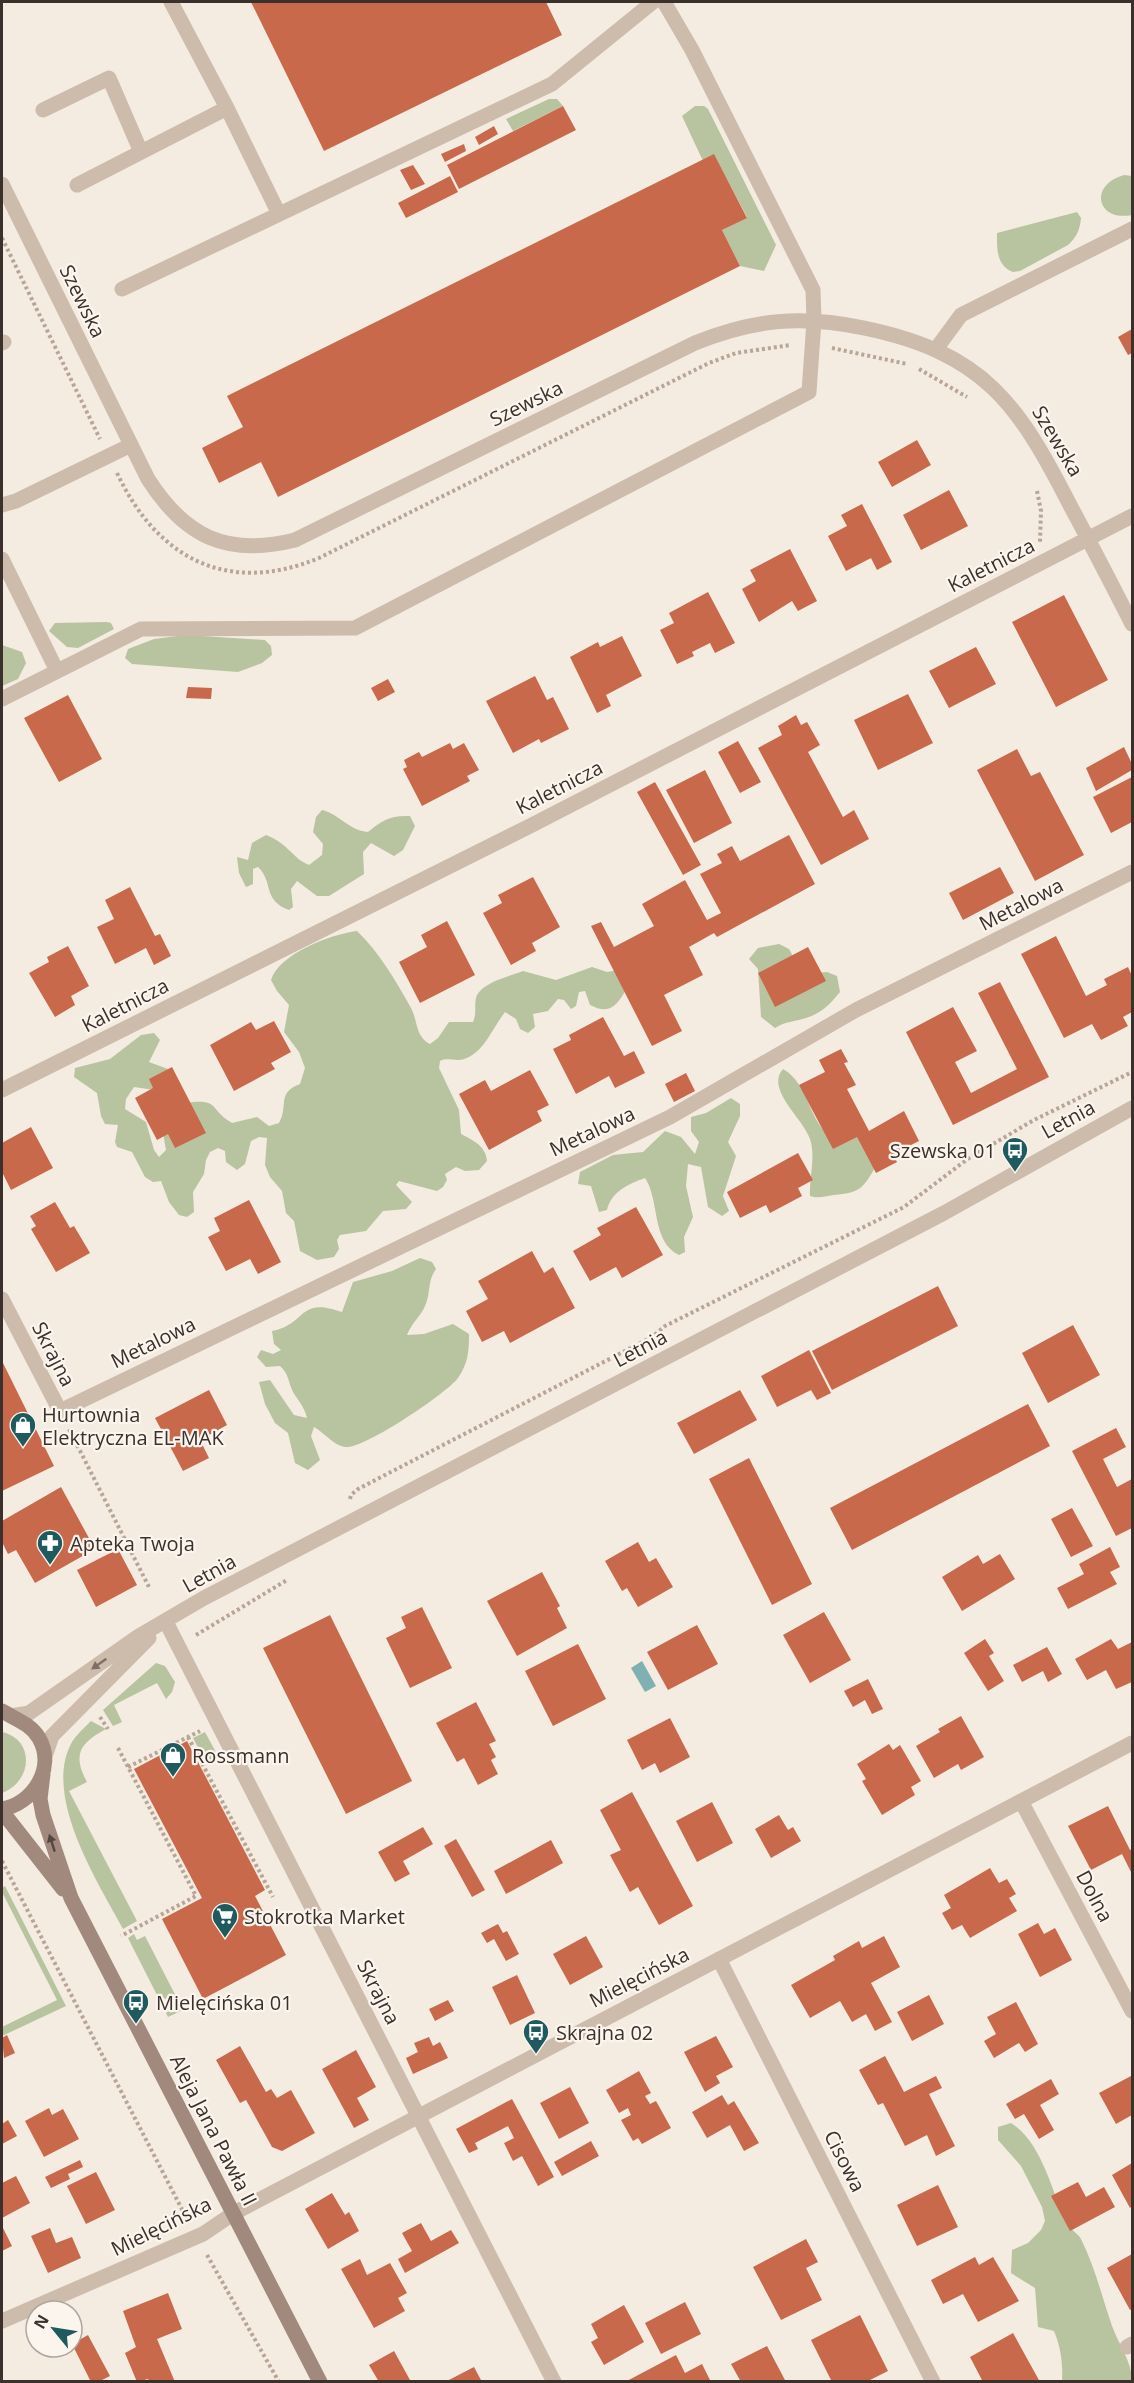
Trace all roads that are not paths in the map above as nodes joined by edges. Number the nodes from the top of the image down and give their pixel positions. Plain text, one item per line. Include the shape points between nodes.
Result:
1 (171, 2) edge
2 (653, 2) edge
3 (664, 2) edge
4 (227, 108) junction
5 (42, 110) dead end
6 (141, 153) junction
7 (2, 184) edge
8 (78, 185) dead end
9 (279, 214) junction
10 (1132, 229) edge
11 (122, 288) dead end
12 (814, 321) junction
13 (936, 349) junction
14 (131, 445) junction
15 (2, 506) edge
16 (1132, 516) edge
17 (1088, 539) junction
18 (2, 559) edge
19 (1132, 624) edge
20 (57, 671) junction
21 (2, 699) edge
22 (1132, 872) edge
23 (2, 1090) edge
24 (1132, 1108) edge
25 (2, 1299) edge
26 (60, 1411) joint
27 (166, 1622) junction
28 (5, 1714) edge
29 (1132, 1743) edge
30 (45, 1756) junction
31 (43, 1774) junction
32 (1021, 1801) junction
33 (2, 1809) edge
34 (2, 1816) edge
35 (70, 1898) junction
36 (719, 1959) junction
37 (1132, 2011) edge
38 (419, 2115) junction
39 (234, 2213) junction
40 (2, 2321) edge
41 (320, 2382) edge
42 (554, 2382) edge
43 (933, 2382) edge

1 - 4 street
2 - 9 street via 552,84
3 - 12 street via 813,291
4 - 6 street
4 - 9 street
5 - 6 street via 109,78
6 - 8 street
7 - 14 street, Szewska
9 - 11 street
10 - 13 street via 961,315
12 - 13 street, Szewska via 891,334
12 - 14 street, Szewska via 771,321 704,340 295,540 269,546 219,542 179,519 161,499
12 - 20 street via 809,392 355,628 141,629
13 - 17 street, Szewska via 990,385 1026,423
14 - 15 street
16 - 17 street, Kaletnicza
17 - 19 street, Szewska
17 - 23 street, Kaletnicza via 520,831
18 - 20 street
20 - 21 street
22 - 26 street, Metalowa via 856,1010 670,1117
24 - 27 street, Letnia via 944,1213 398,1496
25 - 26 street, Skrajna
27 -> 28 street, Letnia via 139,1636 29,1713
27 - 30 street, Letnia via 52,1736
27 - 38 street, Skrajna
28 - 30 main road via 27,1724 39,1738
29 - 32 street, Mielęcińska
30 - 31 main road, Aleja Jana Pawła II
31 - 33 main road via 35,1791
35 -> 31 main road, Aleja Jana Pawła II via 43,1815
32 - 36 street, Mielęcińska
32 - 37 street, Dolna
34 - 35 main road, Aleja Jana Pawła II
35 - 39 main road, Aleja Jana Pawła II
36 - 38 street, Mielęcińska
36 - 43 street, Cisowa
38 - 39 street, Mielęcińska
38 - 42 street, Skrajna
39 - 40 street, Mielęcińska via 196,2237
39 - 41 main road, Aleja Jana Pawła II

